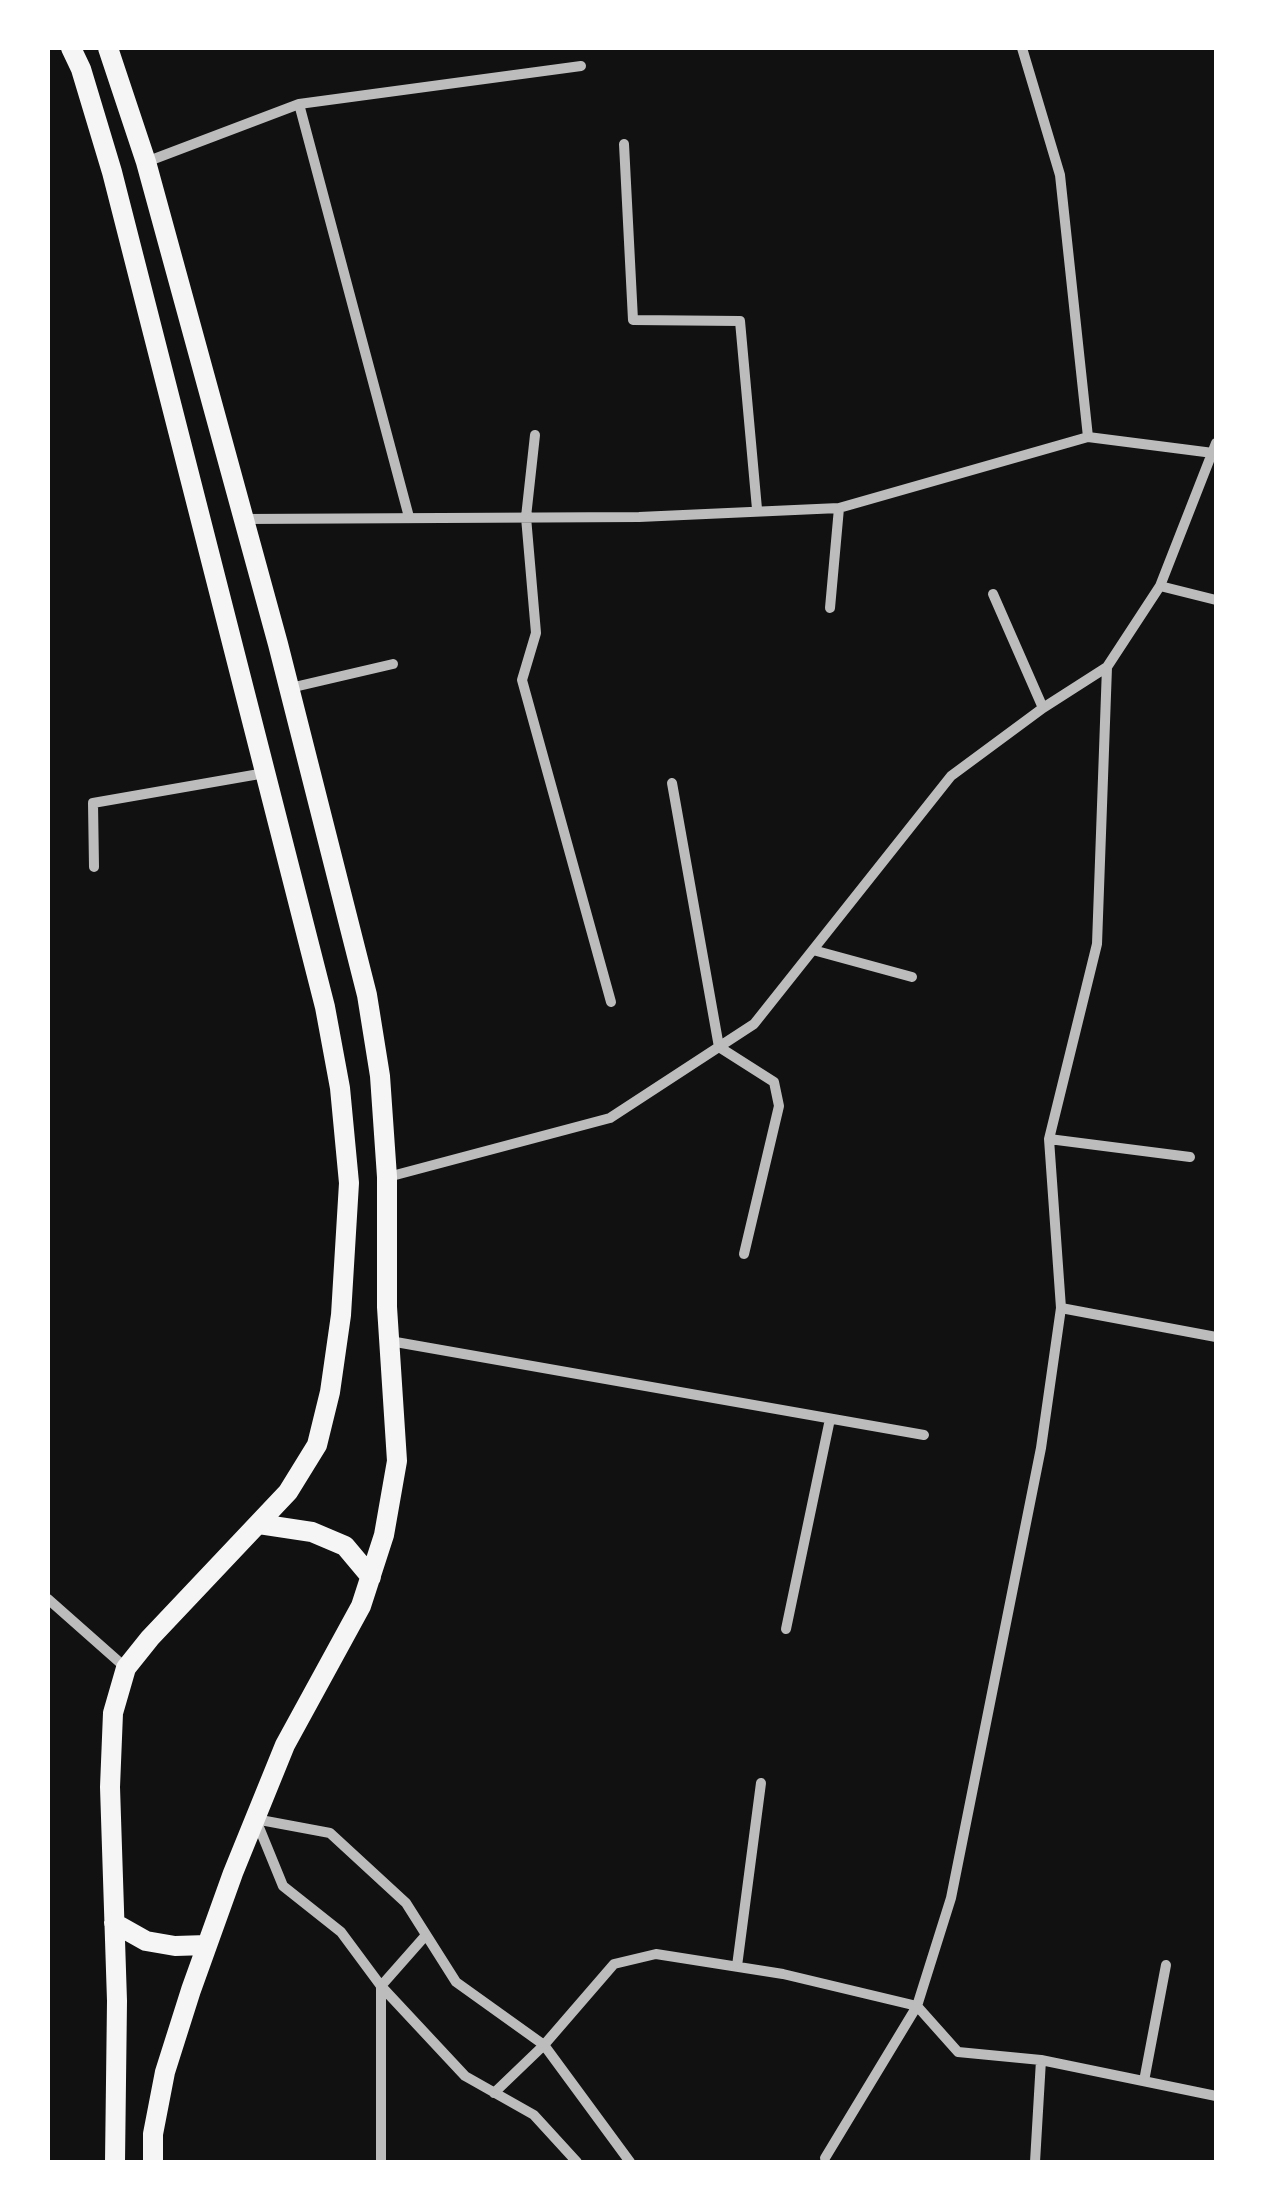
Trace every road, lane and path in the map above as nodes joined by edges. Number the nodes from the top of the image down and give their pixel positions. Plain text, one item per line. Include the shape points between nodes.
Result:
1 (71, 48) edge
2 (108, 48) edge
3 (1022, 48) edge
4 (581, 66) dead end
5 (299, 104) junction
6 (624, 144) dead end
7 (146, 162) junction
8 (535, 435) dead end
9 (1088, 436) junction
10 (1215, 448) edge
11 (838, 508) junction
12 (757, 509) junction
13 (409, 517) junction
14 (526, 517) junction
15 (243, 518) junction
16 (1160, 586) junction
17 (993, 594) dead end
18 (1216, 600) edge
19 (830, 608) dead end
20 (393, 664) dead end
21 (1107, 667) junction
22 (289, 688) junction
23 (1043, 708) junction
24 (265, 773) junction
25 (672, 783) dead end
26 (94, 867) dead end
27 (813, 950) junction
28 (912, 977) dead end
29 (612, 1002) dead end
30 (719, 1047) junction
31 (1049, 1139) junction
32 (1190, 1156) dead end
33 (387, 1177) junction
34 (744, 1254) dead end
35 (1061, 1308) junction
36 (1216, 1337) edge
37 (389, 1340) junction
38 (830, 1419) junction
39 (924, 1435) dead end
40 (260, 1524) junction
41 (370, 1577) junction
42 (48, 1599) edge
43 (786, 1629) dead end
44 (126, 1668) junction
45 (761, 1783) dead end
46 (255, 1819) junction
47 (114, 1923) junction
48 (426, 1934) junction
49 (208, 1944) junction
50 (1166, 1964) dead end
51 (737, 1966) junction
52 (381, 1986) junction
53 (918, 2006) junction
54 (544, 2045) junction
55 (1041, 2060) junction
56 (1144, 2081) junction
57 (494, 2093) junction
58 (1216, 2096) edge
59 (825, 2158) dead end
60 (115, 2162) edge
61 (153, 2162) edge
62 (381, 2162) edge
63 (577, 2162) edge
64 (630, 2162) edge
65 (1035, 2162) edge

1 - 24 main road via 112,172
2 - 7 main road
3 - 9 street via 1060,175
4 - 5 street
5 - 7 street
5 - 13 street
6 - 12 street via 633,320 740,321
7 - 15 main road
8 - 14 street
9 - 10 street
9 - 11 street
10 - 16 street
11 - 12 street
11 - 19 street
12 - 14 street
13 - 14 street
13 - 15 street
14 - 29 street via 536,632 522,680
15 - 22 main road
16 - 18 street
16 - 21 street
17 - 23 street
20 - 22 street
21 - 23 street
21 - 31 street via 1097,944
22 - 33 main road via 367,995
23 - 27 street via 951,776
24 - 26 street via 93,803
24 - 40 main road via 325,1007 349,1183 340,1315 317,1444
25 - 30 street
27 - 28 street
27 - 30 street via 754,1024
30 - 33 street via 610,1118
30 - 34 street via 774,1082 779,1106
31 - 32 street
31 - 35 street
33 - 37 main road
35 - 36 street
35 - 53 street via 1041,1448 951,1898
37 - 38 street
37 - 41 main road via 397,1461
38 - 39 street
38 - 43 street
40 - 41 main road via 312,1532 345,1546
40 - 44 main road
41 - 46 main road
42 - 44 street
44 - 47 main road via 112,1732
45 - 51 street
46 - 48 street via 330,1834 406,1903
46 - 49 main road
46 - 52 street via 283,1886 341,1932
47 - 49 main road via 146,1940
47 - 60 main road
48 - 52 street
48 - 54 street via 456,1982
49 - 61 main road via 165,2072
50 - 56 street
51 - 53 street
51 - 54 street via 656,1954 614,1964
52 - 57 street via 465,2076
52 - 62 street
53 - 55 street via 958,2052
53 - 59 street
54 - 57 street
54 - 64 street
55 - 56 street
55 - 65 street
56 - 58 street
57 - 63 street via 534,2115

